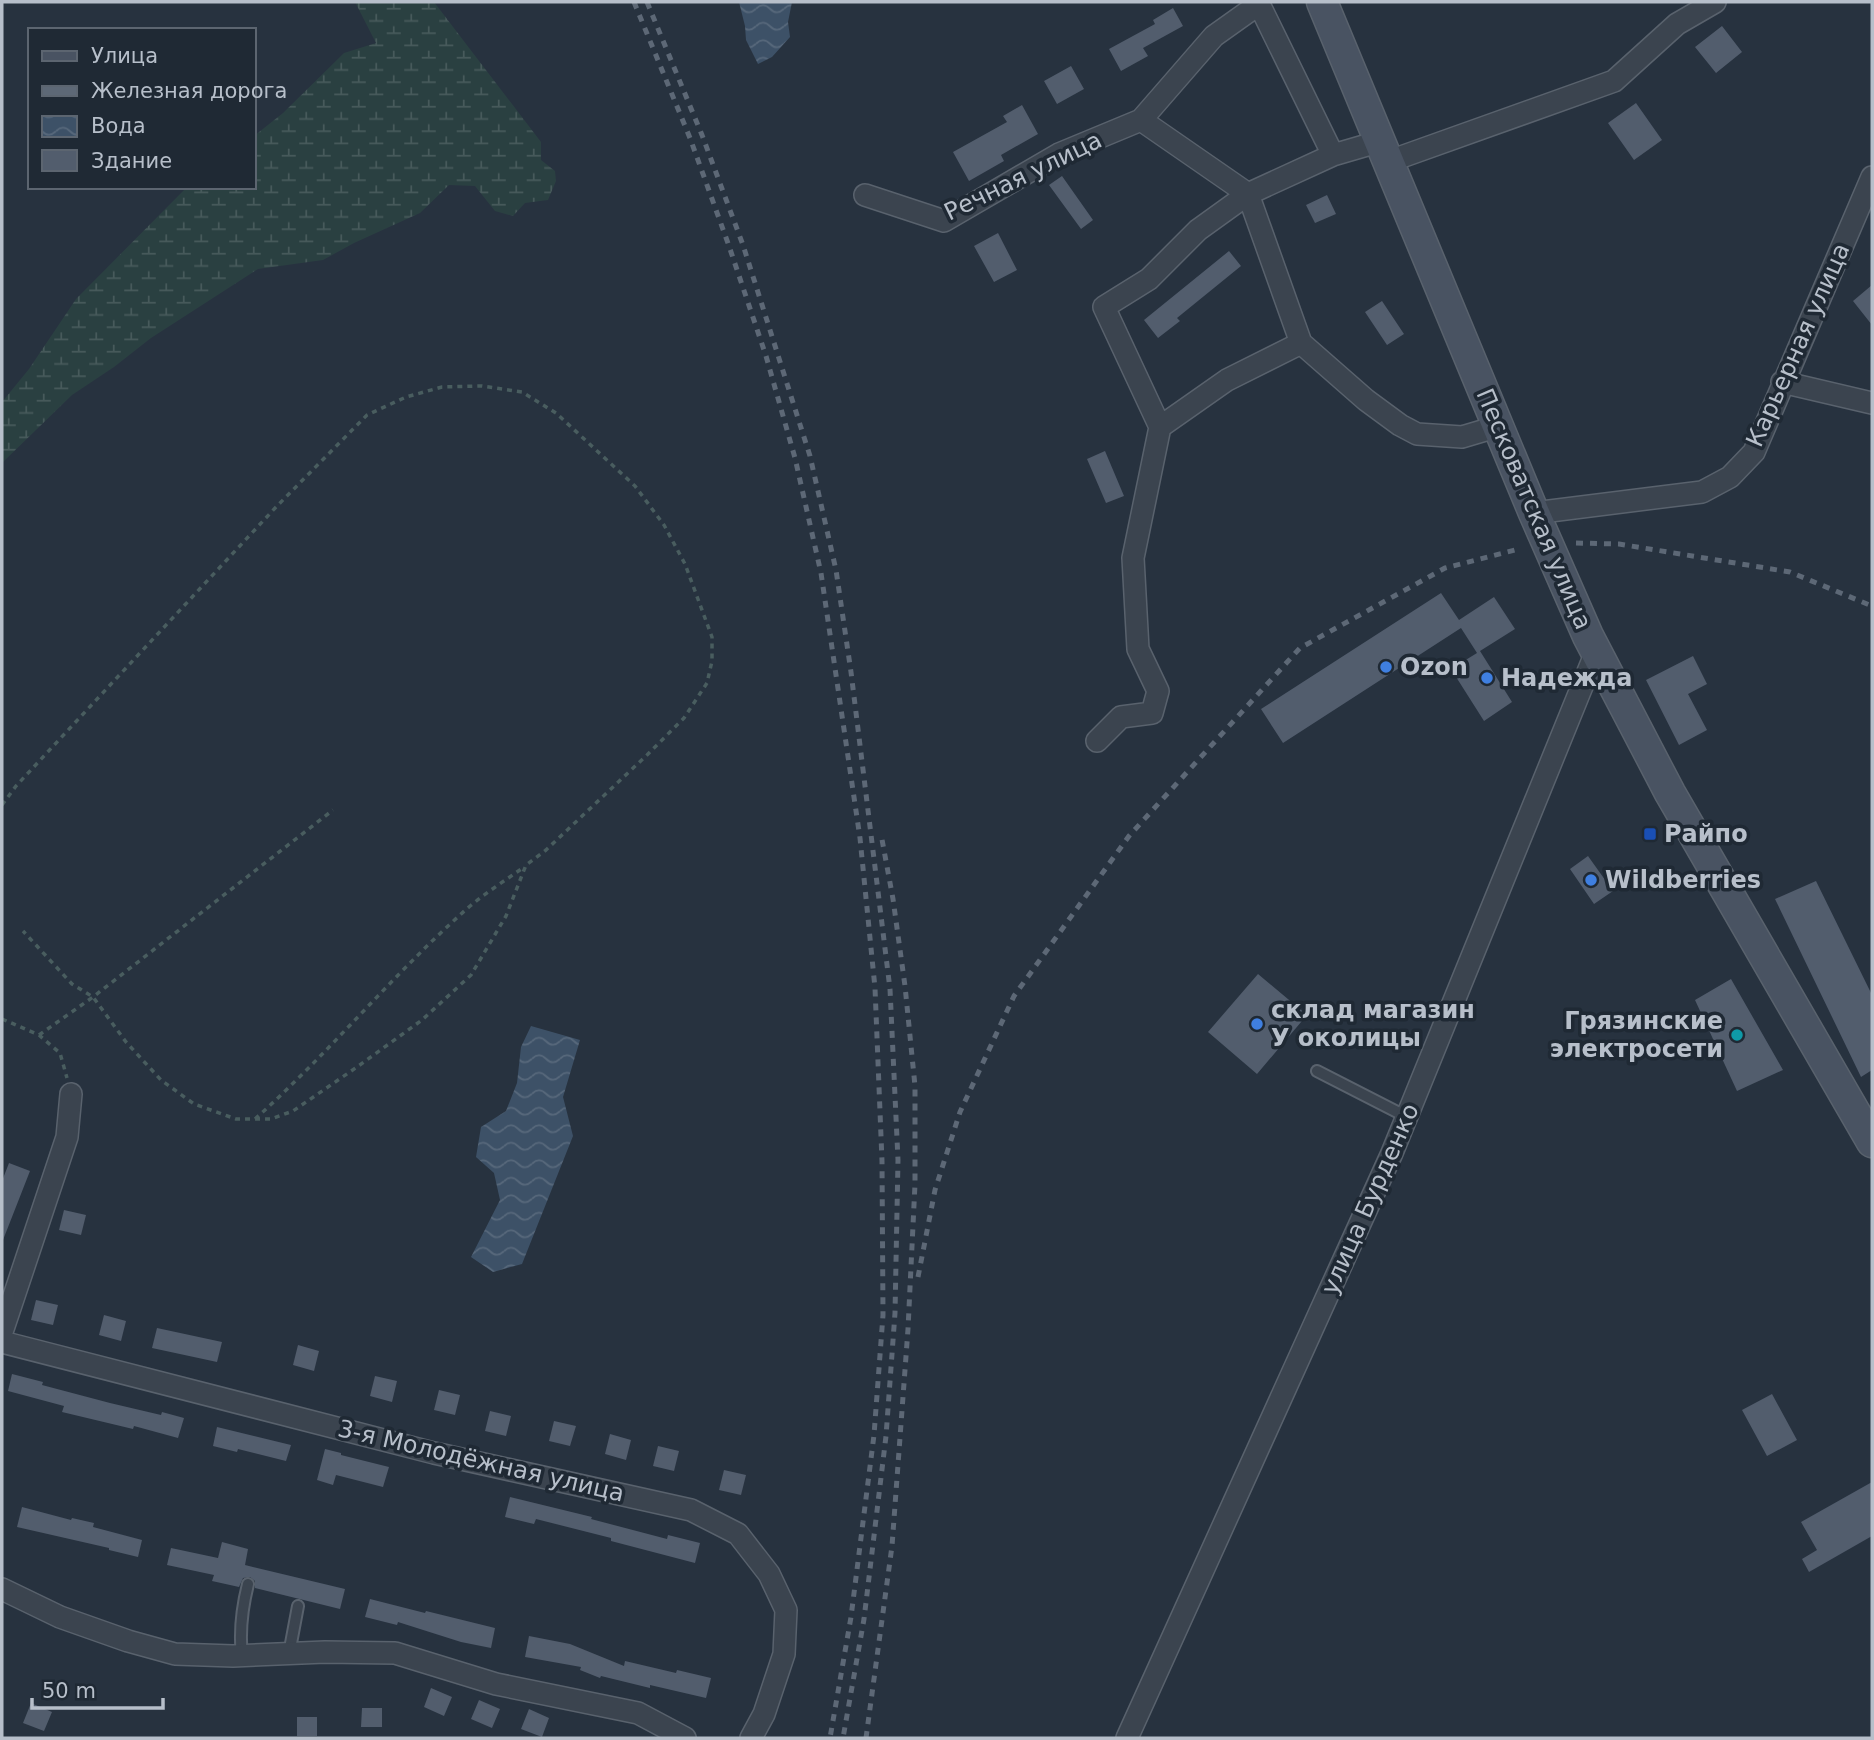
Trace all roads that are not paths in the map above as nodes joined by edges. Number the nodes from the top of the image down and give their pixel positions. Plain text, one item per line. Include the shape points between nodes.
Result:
1 (1322, 2) edge
2 (1716, 2) edge
3 (1141, 120) junction
4 (1385, 151) junction
5 (1333, 155) junction
6 (1872, 177) edge
7 (1248, 194) junction
8 (865, 195) dead end
9 (1301, 343) junction
10 (1782, 382) junction
11 (1872, 403) edge
12 (1160, 426) junction
13 (1499, 426) junction
14 (1534, 513) junction
15 (1596, 652) junction
16 (1097, 741) dead end
17 (1317, 1071) dead end
18 (71, 1094) road end
19 (1407, 1117) junction
20 (1872, 1142) edge
21 (2, 1332) edge
22 (2, 1342) edge
23 (248, 1584) dead end
24 (2, 1590) edge
25 (298, 1606) dead end
26 (289, 1654) junction
27 (242, 1656) junction
28 (685, 1738) edge
29 (751, 1738) edge
30 (1126, 1738) edge

1 - 4 main road, Песковатская улица
2 - 4 street via 1677,24 1614,81
3 - 5 street, Речная улица via 1214,36 1259,4
3 - 7 street
3 - 8 street, Речная улица via 1059,154 944,221
4 - 5 street
4 - 13 main road, Песковатская улица
5 - 7 street
6 - 10 street, Карьерная улица
7 - 9 street
7 - 12 street via 1198,230 1149,279 1104,307
9 - 12 street via 1227,380
9 - 13 street via 1366,400 1417,434 1462,437
10 - 11 street
10 - 14 street, Карьерная улица via 1754,452 1730,477 1702,492
12 - 16 street via 1133,558 1138,649 1158,691 1152,713 1121,717
13 - 14 main road, Песковатская улица
14 - 15 main road, Песковатская улица
15 - 19 street, улица Бурденко
15 - 20 main road, Песковатская улица via 1670,793
17 - 19 lane
18 - 21 street via 67,1137
19 - 30 street, улица Бурденко
22 - 29 street, 3-я Молодёжная улица via 434,1453 691,1510 738,1534 769,1574 786,1610 784,1654
23 - 27 lane via 240,1635
24 - 27 street via 60,1617 163,1651
25 - 26 lane
26 - 27 street
26 - 28 street via 395,1653 496,1684 638,1713

